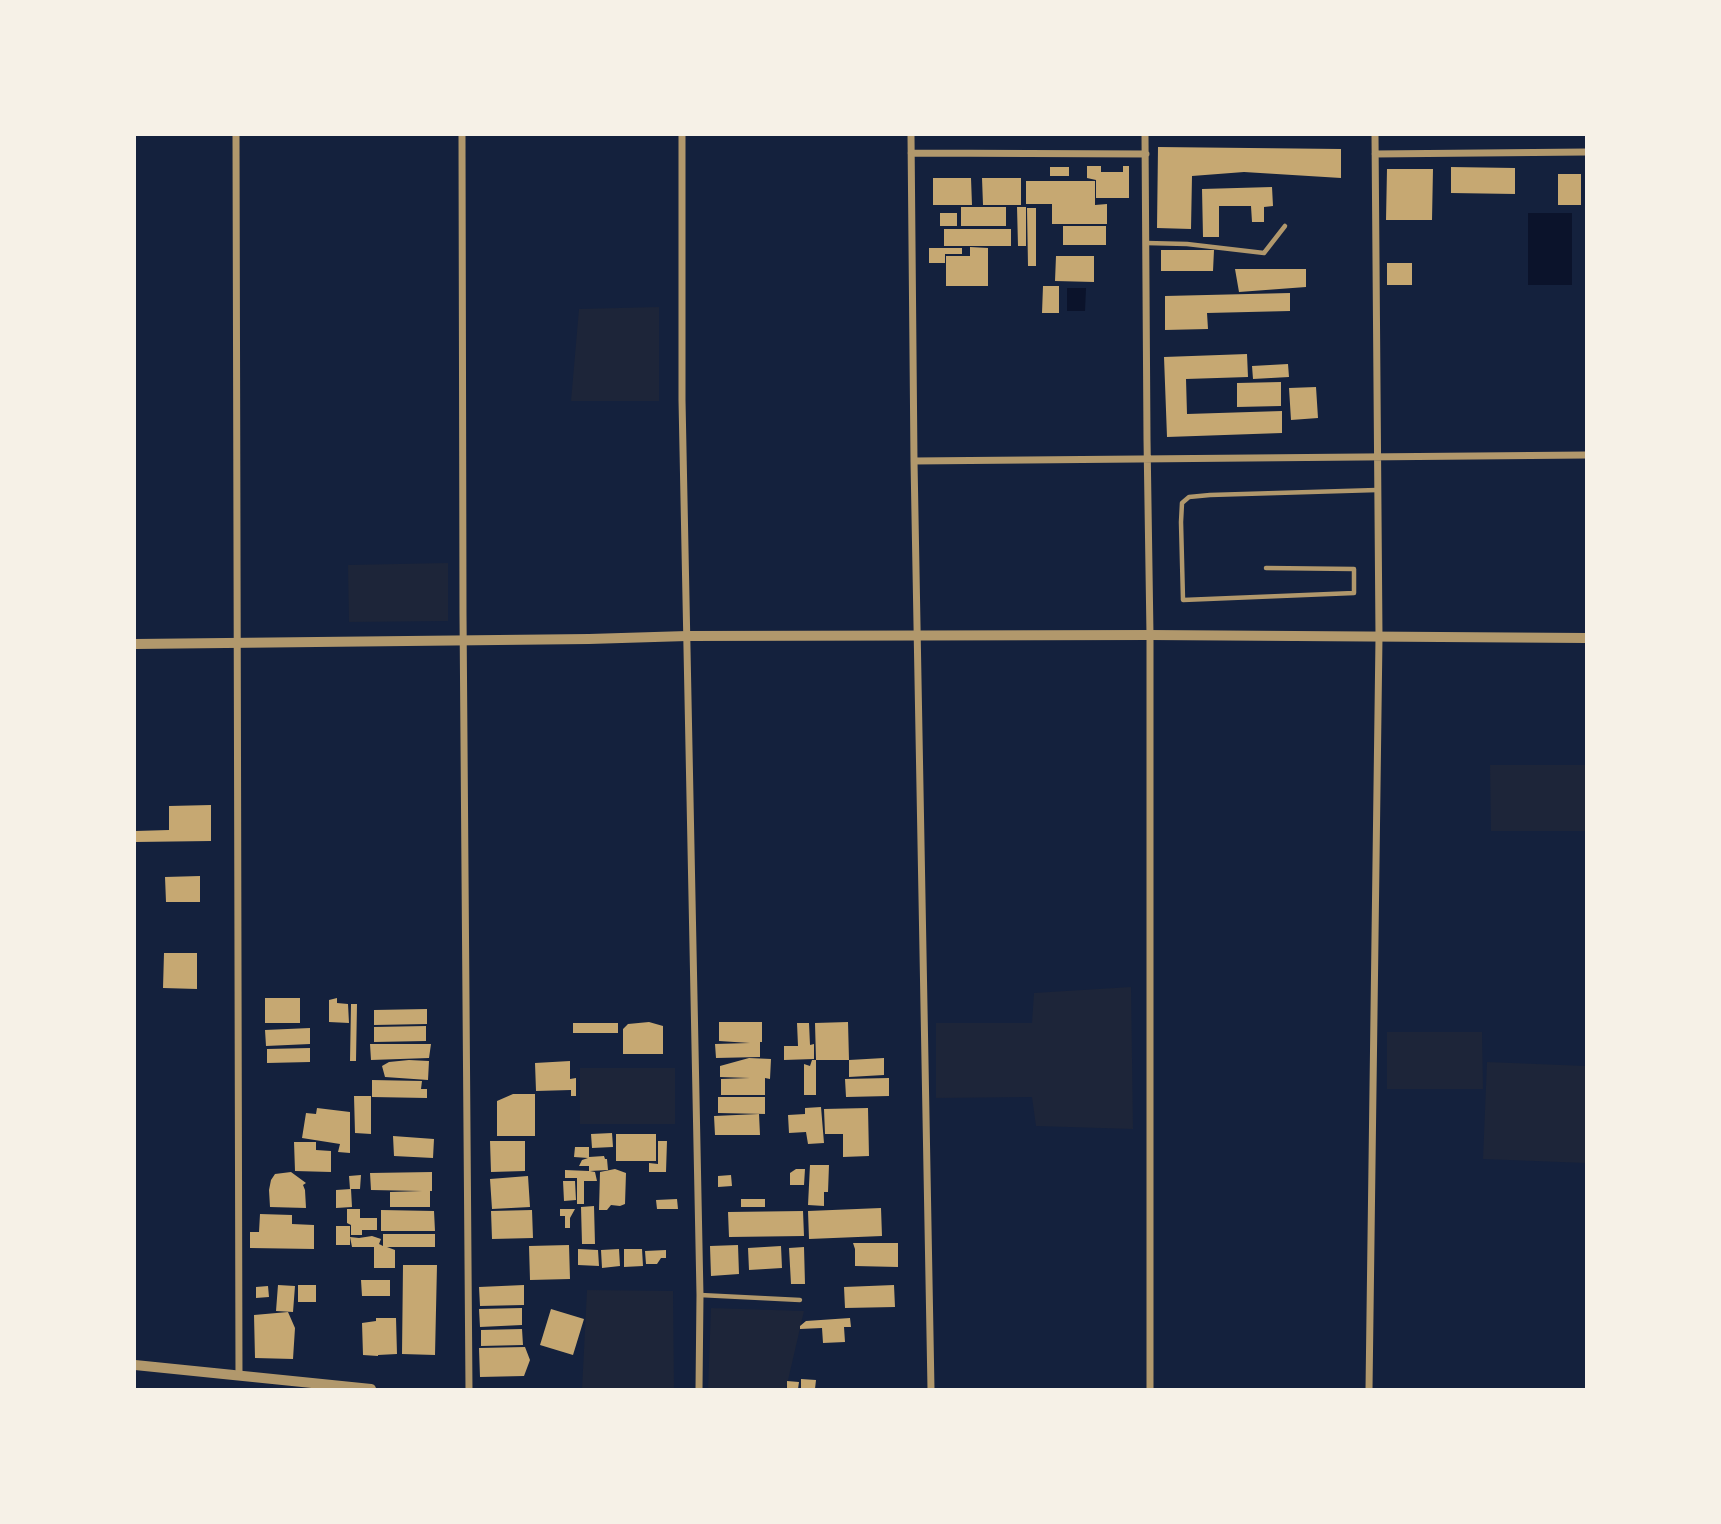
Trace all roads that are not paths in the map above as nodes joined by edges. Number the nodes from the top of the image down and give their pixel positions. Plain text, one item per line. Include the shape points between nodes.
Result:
1 (236, 135) edge
2 (462, 135) edge
3 (682, 135) edge
4 (911, 135) edge
5 (1145, 135) edge
6 (1375, 135) edge
7 (1586, 152) edge
8 (911, 153) junction
9 (1146, 154) junction
10 (1375, 154) junction
11 (1285, 226) dead end
12 (1146, 243) junction
13 (1586, 455) edge
14 (1377, 458) junction
15 (1148, 459) junction
16 (914, 461) junction
17 (1377, 490) junction
18 (1266, 568) dead end
19 (917, 635) junction
20 (1150, 635) junction
21 (687, 636) junction
22 (1379, 637) junction
23 (1586, 638) edge
24 (463, 640) junction
25 (237, 642) junction
26 (135, 644) edge
27 (700, 1295) junction
28 (800, 1300) dead end
29 (135, 1365) edge
30 (239, 1375) junction
31 (371, 1389) edge
32 (469, 1389) edge
33 (699, 1389) edge
34 (931, 1389) edge
35 (1150, 1389) edge
36 (1368, 1389) edge

1 - 25 street
2 - 24 street
3 - 21 street
4 - 8 street
5 - 9 street
6 - 10 street
7 - 10 street
8 - 9 street
8 - 16 street
9 - 12 street
10 - 14 street
11 - 12 lane via 1264,253
12 - 15 street
13 - 14 street
14 - 15 street
14 - 17 street
15 - 16 street
15 - 20 street
16 - 19 street
17 - 18 lane via 1210,495 1189,497 1182,503 1183,600 1354,593 1354,569
17 - 22 street
19 - 20 street
19 - 21 street
19 - 34 street
20 - 22 street
20 - 35 street
21 - 24 street
21 - 27 street
22 - 23 street
22 - 36 street
24 - 25 street
24 - 32 street
25 - 26 street
25 - 30 street
27 - 28 lane
27 - 33 street
29 - 30 street
30 - 31 street

